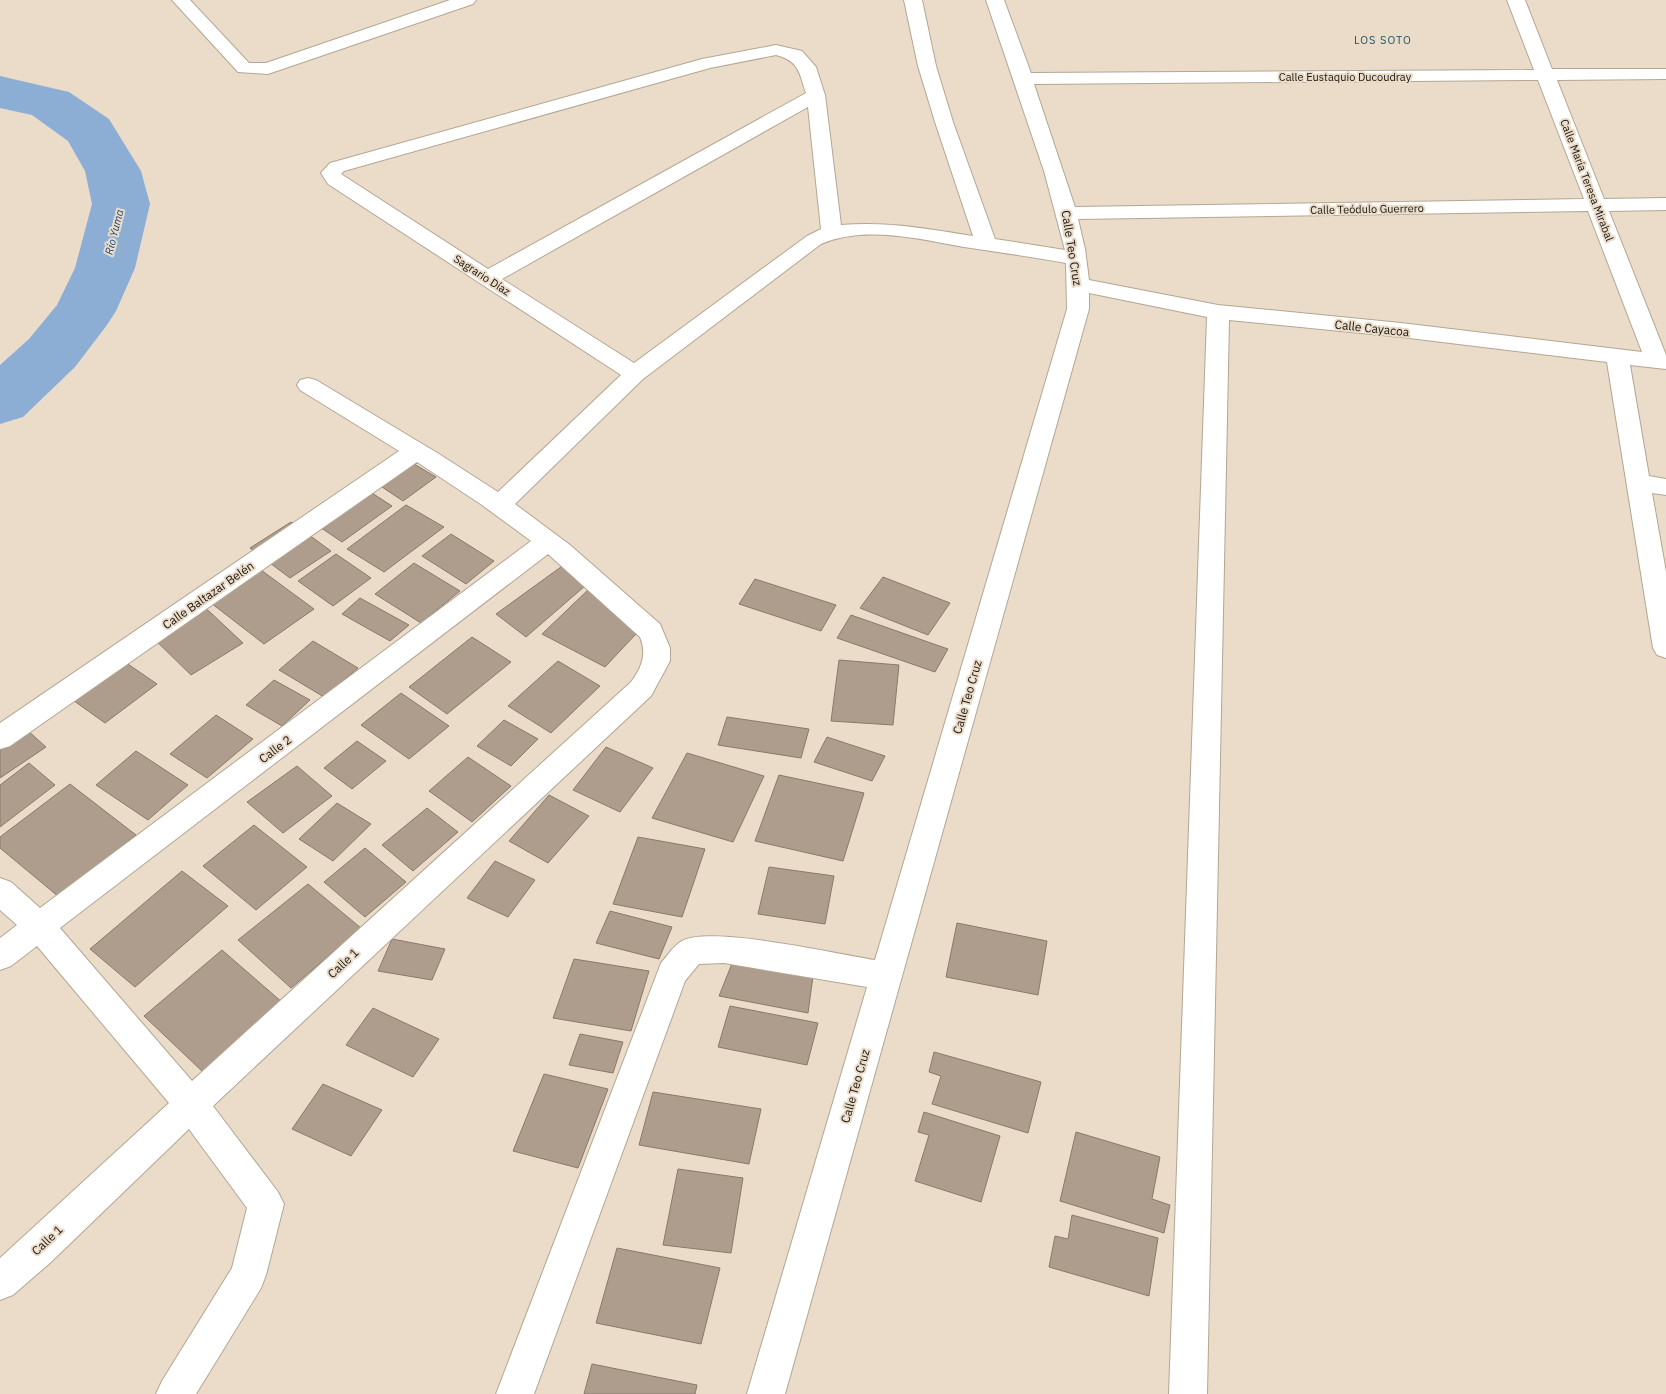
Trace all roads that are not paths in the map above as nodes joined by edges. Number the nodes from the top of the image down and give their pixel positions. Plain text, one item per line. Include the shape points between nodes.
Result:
1 (181, 0) edge
2 (467, 0) edge
3 (913, 0) edge
4 (995, 0) edge
5 (1516, 0) edge
6 (1666, 74) edge
7 (1545, 75) junction
8 (1024, 79) junction
9 (816, 95) junction
10 (1666, 204) edge
11 (1596, 205) junction
12 (1068, 213) junction
13 (832, 232) junction
14 (986, 242) junction
15 (1076, 258) junction
16 (488, 278) junction
17 (1080, 285) junction
18 (1218, 312) junction
19 (1617, 357) junction
20 (1661, 362) edge
21 (635, 374) junction
22 (308, 385) dead end
23 (416, 451) junction
24 (1637, 482) junction
25 (1666, 487) edge
26 (499, 505) junction
27 (548, 541) junction
28 (1666, 648) edge
29 (0, 738) edge
30 (0, 891) edge
31 (40, 926) junction
32 (0, 956) edge
33 (886, 976) junction
34 (191, 1104) junction
35 (0, 1282) edge
36 (175, 1394) edge
37 (515, 1394) edge
38 (766, 1394) edge
39 (1188, 1394) edge

1 - 2 street via 244,68 256,69 268,69
3 - 14 street via 927,66
4 - 8 street, Calle Teo Cruz
5 - 7 street, Calle María Teresa Mirabal
6 - 7 street, Calle Eustaquio Ducoudray
7 - 8 street, Calle Eustaquio Ducoudray
7 - 11 street, Calle María Teresa Mirabal
8 - 12 street, Calle Teo Cruz
9 - 13 street
9 - 16 street
9 - 16 street, Sagrario Díaz via 807,67 796,55 776,50 717,61 337,167 330,173 335,180
10 - 11 street, Calle Teódulo Guerrero
11 - 12 street, Calle Teódulo Guerrero
11 - 20 street, Calle María Teresa Mirabal
12 - 15 street, Calle Teo Cruz
13 - 14 street via 864,228 899,230
13 - 21 street via 814,240
14 - 15 street
15 - 17 street, Calle Teo Cruz
16 - 21 street, Sagrario Díaz
17 - 18 street, Calle Cayacoa
17 - 33 street, Calle Teo Cruz via 1078,308
18 - 19 street, Calle Cayacoa via 1401,330
18 - 39 street
19 - 20 street, Calle Cayacoa
19 - 24 street
21 - 26 street
22 - 23 street
23 - 26 street
23 - 29 street, Calle Baltazar Belén
24 - 25 street
24 - 28 street
26 - 27 street
27 - 31 street, Calle 2
27 - 34 street, Calle 1 via 651,631 657,644 657,659 652,673 640,689
30 - 31 street
31 - 32 street, Calle 2
31 - 34 street
33 - 37 street via 724,949 691,950 672,973
33 - 38 street, Calle Teo Cruz
34 - 35 street, Calle 1
34 - 36 street via 266,1204 248,1275

